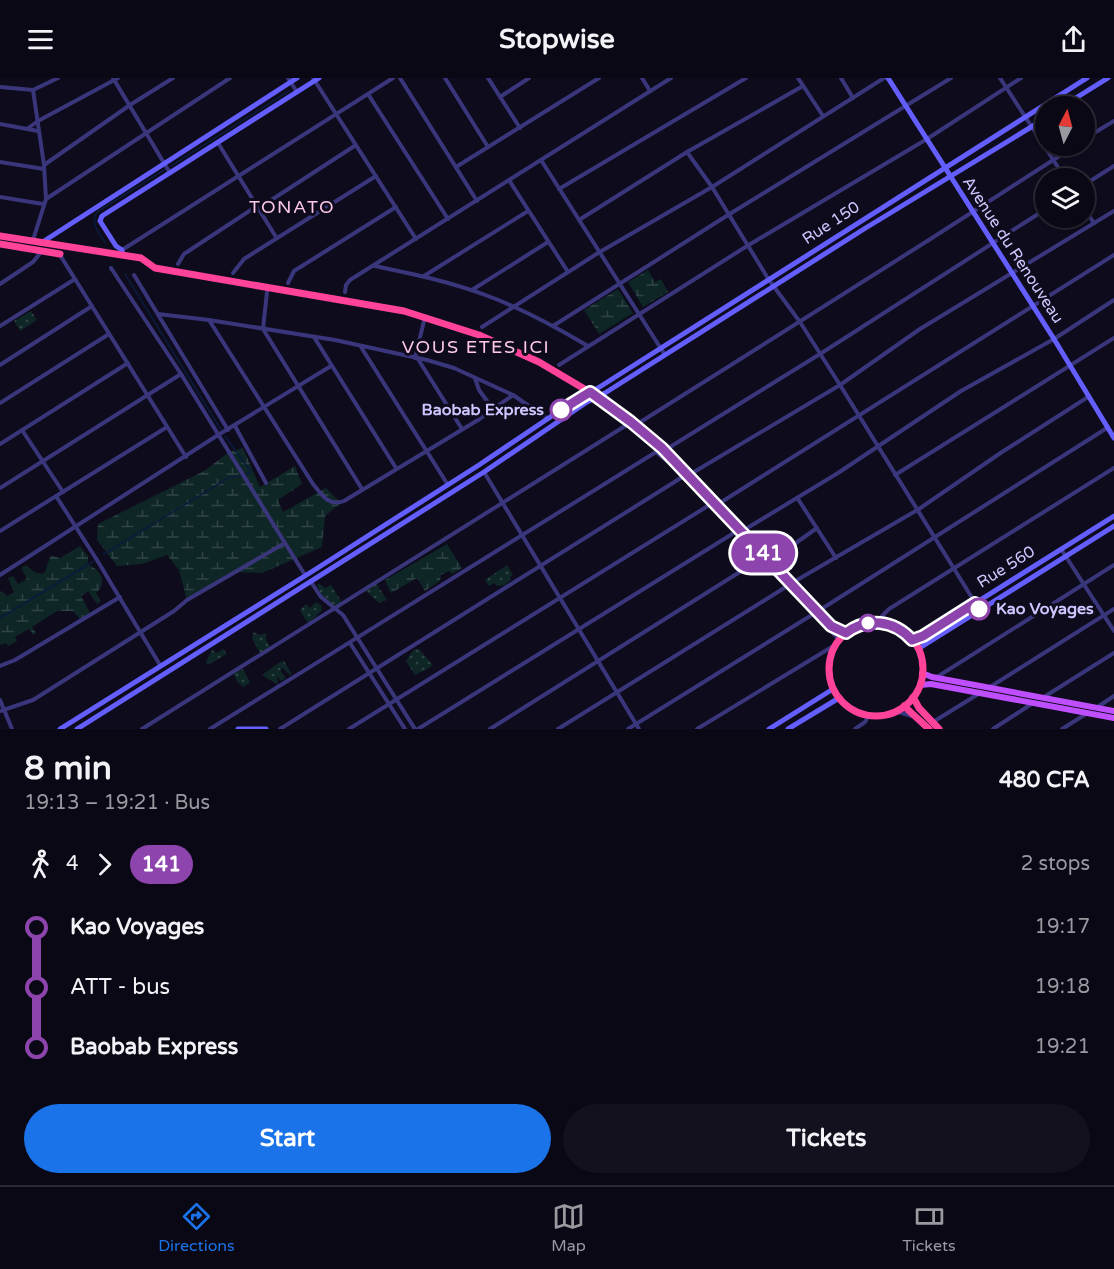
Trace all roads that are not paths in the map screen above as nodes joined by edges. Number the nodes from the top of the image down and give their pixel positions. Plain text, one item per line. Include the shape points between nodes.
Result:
1 (58, 78) edge
2 (173, 78) edge
3 (230, 78) edge
4 (297, 78) edge
5 (393, 78) edge
6 (400, 78) edge
7 (445, 78) edge
8 (488, 78) edge
9 (529, 78) edge
10 (599, 78) edge
11 (642, 78) edge
12 (671, 78) edge
13 (746, 78) edge
14 (798, 78) edge
15 (841, 78) edge
16 (886, 78) edge
17 (951, 78) edge
18 (1000, 78) edge
19 (1021, 78) edge
20 (1087, 78) edge
21 (1108, 78) edge
22 (115, 79) edge
23 (316, 79) edge
24 (290, 80) edge
25 (803, 86) junction
26 (0, 87) edge
27 (1007, 88) junction
28 (33, 90) junction
29 (650, 91) junction
30 (297, 92) junction
31 (368, 94) junction
32 (1079, 96) edge
33 (500, 97) junction
34 (853, 98) junction
35 (130, 105) junction
36 (906, 106) junction
37 (336, 114) junction
38 (823, 116) junction
39 (1025, 117) junction
40 (38, 121) junction
41 (1114, 121) edge
42 (0, 124) edge
43 (1035, 124) edge
44 (1032, 126) junction
45 (520, 128) junction
46 (27, 129) junction
47 (38, 131) junction
48 (1095, 132) edge
49 (147, 134) junction
50 (927, 139) junction
51 (219, 143) junction
52 (356, 145) junction
53 (488, 147) junction
54 (687, 152) junction
55 (1058, 156) edge
56 (542, 159) junction
57 (1053, 159) junction
58 (0, 162) edge
59 (164, 163) junction
60 (1114, 166) edge
61 (44, 167) junction
62 (456, 167) junction
63 (1059, 168) edge
64 (945, 169) junction
65 (170, 173) junction
66 (239, 176) junction
67 (376, 176) junction
68 (950, 176) junction
69 (1095, 177) edge
70 (509, 180) junction
71 (712, 187) junction
72 (559, 189) junction
73 (0, 197) edge
74 (46, 198) junction
75 (477, 201) junction
76 (43, 204) junction
77 (258, 207) junction
78 (396, 207) junction
79 (528, 211) junction
80 (1114, 211) edge
81 (973, 212) junction
82 (728, 215) junction
83 (1035, 216) edge
84 (448, 219) junction
85 (579, 220) junction
86 (859, 221) junction
87 (1095, 222) edge
88 (1086, 228) edge
89 (864, 229) junction
90 (0, 236) edge
91 (276, 237) junction
92 (416, 239) junction
93 (32, 241) junction
94 (548, 242) junction
95 (992, 243) junction
96 (0, 244) edge
97 (747, 246) junction
98 (41, 247) junction
99 (122, 252) junction
100 (598, 253) junction
101 (60, 254) joint
102 (1114, 255) edge
103 (178, 264) dead end
104 (374, 266) junction
105 (111, 268) dead end
106 (568, 272) junction
107 (233, 273) dead end
108 (1012, 274) junction
109 (134, 275) dead end
110 (423, 276) junction
111 (75, 279) junction
112 (769, 280) junction
113 (288, 283) dead end
114 (0, 284) edge
115 (619, 284) junction
116 (774, 287) junction
117 (472, 290) junction
118 (267, 291) dead end
119 (345, 292) dead end
120 (1114, 300) edge
121 (92, 306) junction
122 (1032, 306) junction
123 (513, 307) junction
124 (158, 314) junction
125 (638, 314) junction
126 (209, 320) junction
127 (423, 321) dead end
128 (800, 322) junction
129 (0, 326) edge
130 (553, 326) junction
131 (482, 327) dead end
132 (263, 329) junction
133 (109, 334) junction
134 (313, 336) junction
135 (1114, 338) edge
136 (1054, 339) junction
137 (588, 346) junction
138 (361, 347) junction
139 (660, 348) junction
140 (820, 354) junction
141 (665, 355) junction
142 (416, 358) junction
143 (128, 363) junction
144 (559, 364) dead end
145 (0, 365) edge
146 (331, 366) junction
147 (1070, 366) junction
148 (181, 374) junction
149 (475, 378) junction
150 (840, 385) junction
151 (299, 387) junction
152 (590, 392) junction
153 (148, 395) junction
154 (513, 395) junction
155 (598, 397) junction
156 (1088, 397) junction
157 (0, 403) edge
158 (264, 408) junction
159 (493, 409) junction
160 (858, 416) junction
161 (548, 419) junction
162 (642, 422) dead end
163 (235, 426) junction
164 (625, 426) dead end
165 (167, 427) junction
166 (1107, 428) junction
167 (462, 429) junction
168 (22, 430) junction
169 (228, 430) junction
170 (218, 435) junction
171 (1114, 438) edge
172 (0, 444) edge
173 (670, 447) dead end
174 (878, 447) junction
175 (426, 449) junction
176 (186, 457) junction
177 (43, 460) junction
178 (396, 468) junction
179 (1114, 468) edge
180 (484, 472) junction
181 (694, 472) dead end
182 (896, 475) junction
183 (684, 476) junction
184 (266, 483) dead end
185 (448, 484) junction
186 (0, 488) edge
187 (362, 489) junction
188 (63, 492) junction
189 (56, 496) junction
190 (798, 499) junction
191 (723, 501) dead end
192 (502, 502) junction
193 (711, 504) junction
194 (918, 509) junction
195 (1114, 516) edge
196 (1114, 526) edge
197 (749, 527) dead end
198 (76, 528) junction
199 (817, 528) junction
200 (0, 531) edge
201 (737, 531) junction
202 (522, 534) junction
203 (933, 538) junction
204 (285, 543) junction
205 (1062, 549) junction
206 (1065, 555) junction
207 (776, 557) dead end
208 (762, 558) junction
209 (836, 558) junction
210 (541, 565) junction
211 (1114, 565) edge
212 (954, 570) junction
213 (0, 575) edge
214 (305, 575) junction
215 (797, 580) dead end
216 (311, 582) junction
217 (1084, 584) junction
218 (789, 585) junction
219 (120, 597) junction
220 (559, 598) junction
221 (975, 603) junction
222 (335, 607) junction
223 (823, 608) dead end
224 (979, 609) junction
225 (1114, 609) edge
226 (815, 613) junction
227 (1104, 615) junction
228 (880, 623) junction
229 (578, 630) junction
230 (1114, 631) edge
231 (141, 632) junction
232 (846, 633) junction
233 (358, 637) junction
234 (912, 640) junction
235 (350, 643) junction
236 (837, 643) junction
237 (918, 649) junction
238 (1114, 652) edge
239 (597, 662) junction
240 (160, 665) junction
241 (0, 666) edge
242 (377, 668) junction
243 (370, 673) junction
244 (922, 673) junction
245 (936, 677) junction
246 (920, 685) junction
247 (990, 687) junction
248 (833, 689) junction
249 (616, 693) junction
250 (980, 693) junction
251 (1114, 696) edge
252 (913, 697) junction
253 (839, 698) junction
254 (1043, 698) junction
255 (0, 700) edge
256 (396, 700) junction
257 (1033, 703) junction
258 (389, 704) junction
259 (904, 706) junction
260 (1096, 708) junction
261 (2, 711) edge
262 (895, 711) junction
263 (1114, 711) edge
264 (1086, 714) junction
265 (869, 715) junction
266 (1114, 718) edge
267 (636, 724) junction
268 (929, 727) edge
269 (12, 729) edge
270 (60, 729) edge
271 (77, 729) edge
272 (142, 729) edge
273 (210, 729) edge
274 (238, 729) edge
275 (266, 729) edge
276 (280, 729) edge
277 (349, 729) edge
278 (405, 729) edge
279 (416, 729) edge
280 (490, 729) edge
281 (558, 729) edge
282 (628, 729) edge
283 (639, 729) edge
284 (697, 729) edge
285 (769, 729) edge
286 (788, 729) edge
287 (855, 729) edge
288 (939, 729) edge
289 (993, 729) edge
290 (1062, 729) edge

1 - 28 street
2 - 35 street
3 - 49 street
4 - 24 main road
5 - 31 street
6 - 62 street
7 - 53 street
8 - 33 street
9 - 33 street
10 - 45 street
11 - 29 street
12 - 29 street
13 - 72 street
14 - 25 street
15 - 34 street
16 - 34 street
16 - 36 main road, Avenue du Renouveau
17 - 36 street
18 - 27 street
19 - 27 street
20 - 39 main road, Rue 150
21 - 32 main road
22 - 35 street
22 - 40 street
23 - 30 main road
23 - 37 street
24 - 30 street
24 - 59 main road
25 - 38 street
25 - 54 street
26 - 28 street
27 - 39 street
27 - 50 street
28 - 40 street
29 - 56 street
30 - 51 main road
31 - 37 street
31 - 84 street
33 - 45 street
34 - 38 street
35 - 49 street
35 - 61 street
36 - 50 main road, Avenue du Renouveau
36 - 82 street
37 - 52 street
37 - 66 street
38 - 71 street
39 - 44 street
39 - 64 main road, Rue 150
40 - 46 street
40 - 47 street
41 - 48 street
42 - 46 street
43 - 44 main road, Rue 150
44 - 57 street
44 - 68 main road, Rue 150
45 - 53 street
46 - 47 street
47 - 61 street
49 - 59 street
49 - 74 street
50 - 64 main road, Avenue du Renouveau
50 - 97 street
51 - 65 main road
51 - 66 street
52 - 67 street
52 - 77 street
53 - 62 street
54 - 71 street
54 - 85 street
55 - 57 street
56 - 70 street
56 - 72 street
57 - 63 street
57 - 81 street
58 - 61 street
59 - 65 street
59 - 98 main road
60 - 69 street
61 - 74 street
62 - 75 street
64 - 68 main road, Avenue du Renouveau
64 - 86 main road, Rue 150
65 - 99 main road via 102,216 100,221
66 - 77 street
66 - 99 street
67 - 78 street
67 - 91 street
68 - 81 main road, Avenue du Renouveau
68 - 89 main road, Rue 150
70 - 75 street
70 - 79 street
71 - 82 street
71 - 100 street
72 - 85 street
73 - 76 street
74 - 76 street
75 - 84 street
76 - 93 street
77 - 91 street
77 - 103 street via 184,254
78 - 92 street
78 - 113 street via 294,271
79 - 94 street
79 - 110 street
80 - 87 street
81 - 95 main road, Avenue du Renouveau
81 - 128 street
82 - 97 street
82 - 115 street
83 - 95 street
84 - 92 street
85 - 100 street
86 - 89 main road
86 - 112 main road, Rue 150
88 - 108 street
89 - 116 main road, Rue 150
90 - 93 highway
91 - 107 street via 244,259
92 - 104 street
93 - 98 highway
94 - 106 street
94 - 117 street
95 - 108 main road, Avenue du Renouveau
95 - 140 street
96 - 98 highway
97 - 112 street
97 - 125 street
98 - 99 highway
98 - 101 highway
98 - 114 street via 40,256
99 - 152 highway via 141,258 154,268 425,316 519,352
100 - 106 street
100 - 115 street
101 - 111 street
102 - 122 street
104 - 110 street
104 - 119 street via 350,280
105 - 148 street
106 - 123 street
108 - 122 main road, Avenue du Renouveau
108 - 150 street via 920,329
109 - 124 street
110 - 117 street
111 - 121 street
111 - 129 street
112 - 116 street
112 - 139 main road, Rue 150
115 - 125 street
115 - 130 street
116 - 128 street
116 - 141 main road, Rue 150
117 - 123 street
118 - 132 street
120 - 136 street
121 - 133 street
121 - 145 street
122 - 136 main road, Avenue du Renouveau
122 - 160 street
123 - 130 street
123 - 131 street
124 - 126 street
124 - 169 street
125 - 137 street
125 - 139 street
126 - 132 street
126 - 158 street
127 - 142 street
128 - 140 street
128 - 162 street
130 - 137 street
132 - 134 street
132 - 151 street
133 - 143 street
133 - 157 street
134 - 138 street
134 - 146 street
135 - 147 street
136 - 147 main road, Avenue du Renouveau
136 - 174 street via 961,392
137 - 144 street
138 - 142 street
138 - 175 street
139 - 141 street
139 - 152 main road, Rue 150
140 - 150 street
140 - 173 street
141 - 155 main road, Rue 150
142 - 149 street via 446,365
142 - 167 street
143 - 153 street
143 - 168 street
146 - 151 street
146 - 178 street
147 - 156 main road, Avenue du Renouveau
147 - 182 street
148 - 153 street
148 - 170 street
149 - 154 street
149 - 159 street
150 - 160 street
150 - 181 street
151 - 158 street
151 - 187 street
152 - 155 highway
152 - 161 main road, Rue 150
153 - 165 street
153 - 177 street
154 - 159 street
154 - 161 street
155 - 180 main road, Rue 150
155 - 232 highway via 662,448 831,626
156 - 166 main road, Avenue du Renouveau
156 - 194 street
158 - 163 street
158 - 187 street via 329,502 338,503
159 - 167 street
160 - 174 street
160 - 191 street
161 - 185 main road, Rue 150
163 - 169 street
163 - 184 street
164 - 192 street
165 - 176 street
165 - 188 street
166 - 171 main road, Avenue du Renouveau
166 - 203 street
167 - 175 street
168 - 172 street
168 - 177 street
169 - 170 street
170 - 176 street
170 - 204 street
174 - 182 street
174 - 190 street
175 - 178 street
175 - 185 street
176 - 198 street
177 - 186 street
177 - 188 street
178 - 187 street
179 - 212 street
180 - 192 street
180 - 216 main road, Rue 150
182 - 194 street
183 - 193 street
183 - 202 street via 656,452
183 - 210 street
185 - 214 main road, Rue 150
188 - 189 street
189 - 198 street
189 - 200 street
190 - 197 street
190 - 199 street
192 - 202 street
192 - 222 street
193 - 201 street
193 - 220 street
194 - 203 street
194 - 209 street
195 - 205 main road, Rue 560
196 - 206 main road, Rue 560
198 - 213 street
198 - 219 street
199 - 207 street
199 - 209 street
201 - 208 street
201 - 229 street
202 - 210 street
202 - 233 street
203 - 212 street
203 - 223 street
204 - 214 street
204 - 231 street
205 - 206 street
205 - 221 main road, Rue 560
206 - 217 street
206 - 224 main road, Rue 560
208 - 218 street
208 - 239 street
209 - 215 street
210 - 220 street
210 - 242 street
211 - 217 street
212 - 221 street
212 - 228 street via 889,609
214 - 240 main road, Rue 150
216 - 222 street via 321,597
216 - 271 main road, Rue 150
217 - 227 street
217 - 245 street
218 - 226 street
218 - 249 street
219 - 231 street
219 - 241 street
220 - 229 street
220 - 256 street
221 - 224 street
221 - 234 main road, Rue 560
222 - 233 street
222 - 272 street
224 - 237 main road, Rue 560
225 - 227 street
226 - 236 street
226 - 267 street
227 - 230 street
227 - 247 street
228 - 232 highway via 862,624
228 - 234 highway via 898,628
229 - 239 street
229 - 279 street
231 - 240 street
231 - 261 street via 33,700
232 - 236 highway
233 - 235 street
233 - 242 street
234 - 237 highway
235 - 243 street
235 - 273 street
236 - 248 highway via 829,665
236 - 284 street
237 - 244 highway
238 - 254 street
239 - 249 street
239 - 280 street
240 - 270 main road, Rue 150
242 - 243 street
242 - 256 street
243 - 258 street
243 - 276 street
244 - 245 main road
244 - 246 highway
245 - 247 main road
246 - 250 main road
246 - 252 highway
247 - 254 main road
248 - 253 highway
248 - 285 main road
249 - 267 street
249 - 281 street
250 - 257 main road
250 - 268 street
251 - 260 street
252 - 259 highway
252 - 268 highway
253 - 265 highway via 852,709
253 - 286 main road
254 - 260 main road
255 - 261 street
256 - 258 street
256 - 279 street
257 - 264 main road
257 - 289 street
258 - 277 street
258 - 278 street
259 - 262 highway
259 - 268 highway
260 - 263 main road
261 - 269 street
262 - 265 highway
262 - 268 street
264 - 266 main road
264 - 290 street
265 - 287 street
267 - 282 street
267 - 283 street
268 - 288 highway
274 - 275 main road

